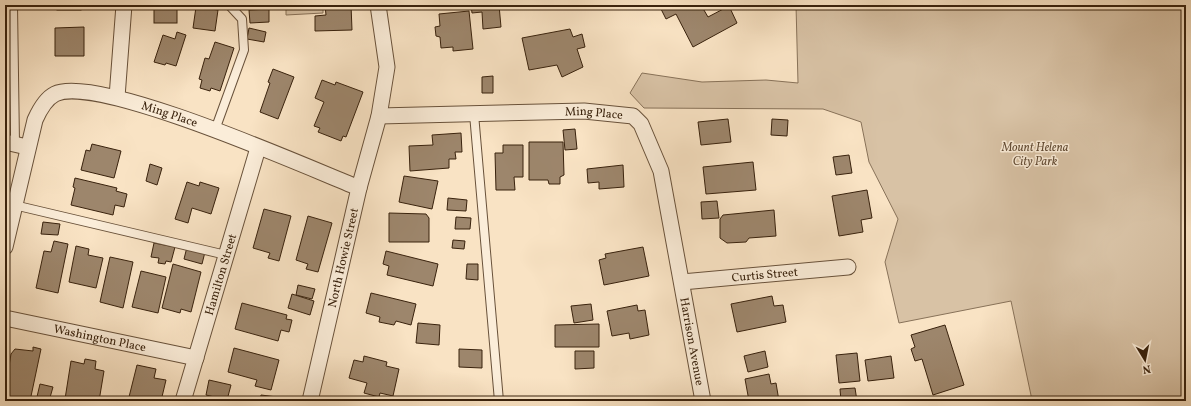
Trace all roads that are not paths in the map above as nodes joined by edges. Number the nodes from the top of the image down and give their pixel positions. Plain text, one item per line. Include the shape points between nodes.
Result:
1 (13, 5) edge
2 (124, 5) edge
3 (229, 5) edge
4 (378, 5) edge
5 (117, 97) junction
6 (474, 114) junction
7 (379, 116) junction
8 (215, 130) junction
9 (16, 144) edge
10 (258, 148) junction
11 (359, 188) junction
12 (14, 205) junction
13 (5, 247) edge
14 (226, 255) junction
15 (848, 267) dead end
16 (682, 282) junction
17 (5, 318) edge
18 (196, 358) junction
19 (184, 401) edge
20 (310, 401) edge
21 (499, 401) edge
22 (703, 401) edge

1 - 9 lane
2 - 5 street
3 - 8 lane via 242,19 244,50
4 - 7 street, North Howie Street via 386,67
5 - 8 street, Ming Place
5 - 9 street, Ming Place via 80,91 55,94 42,107
6 - 7 street, Ming Place
6 - 16 street, Ming Place via 584,111 633,116 640,124 660,171
6 - 21 lane
7 - 11 street, North Howie Street
8 - 10 street, Ming Place
9 - 12 street, Ming Place
10 - 11 street, Ming Place
10 - 14 street, Hamilton Street
11 - 20 street, North Howie Street
12 - 13 street, Ming Place
12 - 14 lane
14 - 18 street, Hamilton Street
15 - 16 street, Curtis Street
16 - 22 street, Harrison Avenue
17 - 18 street, Washington Place
18 - 19 street, Hamilton Street

